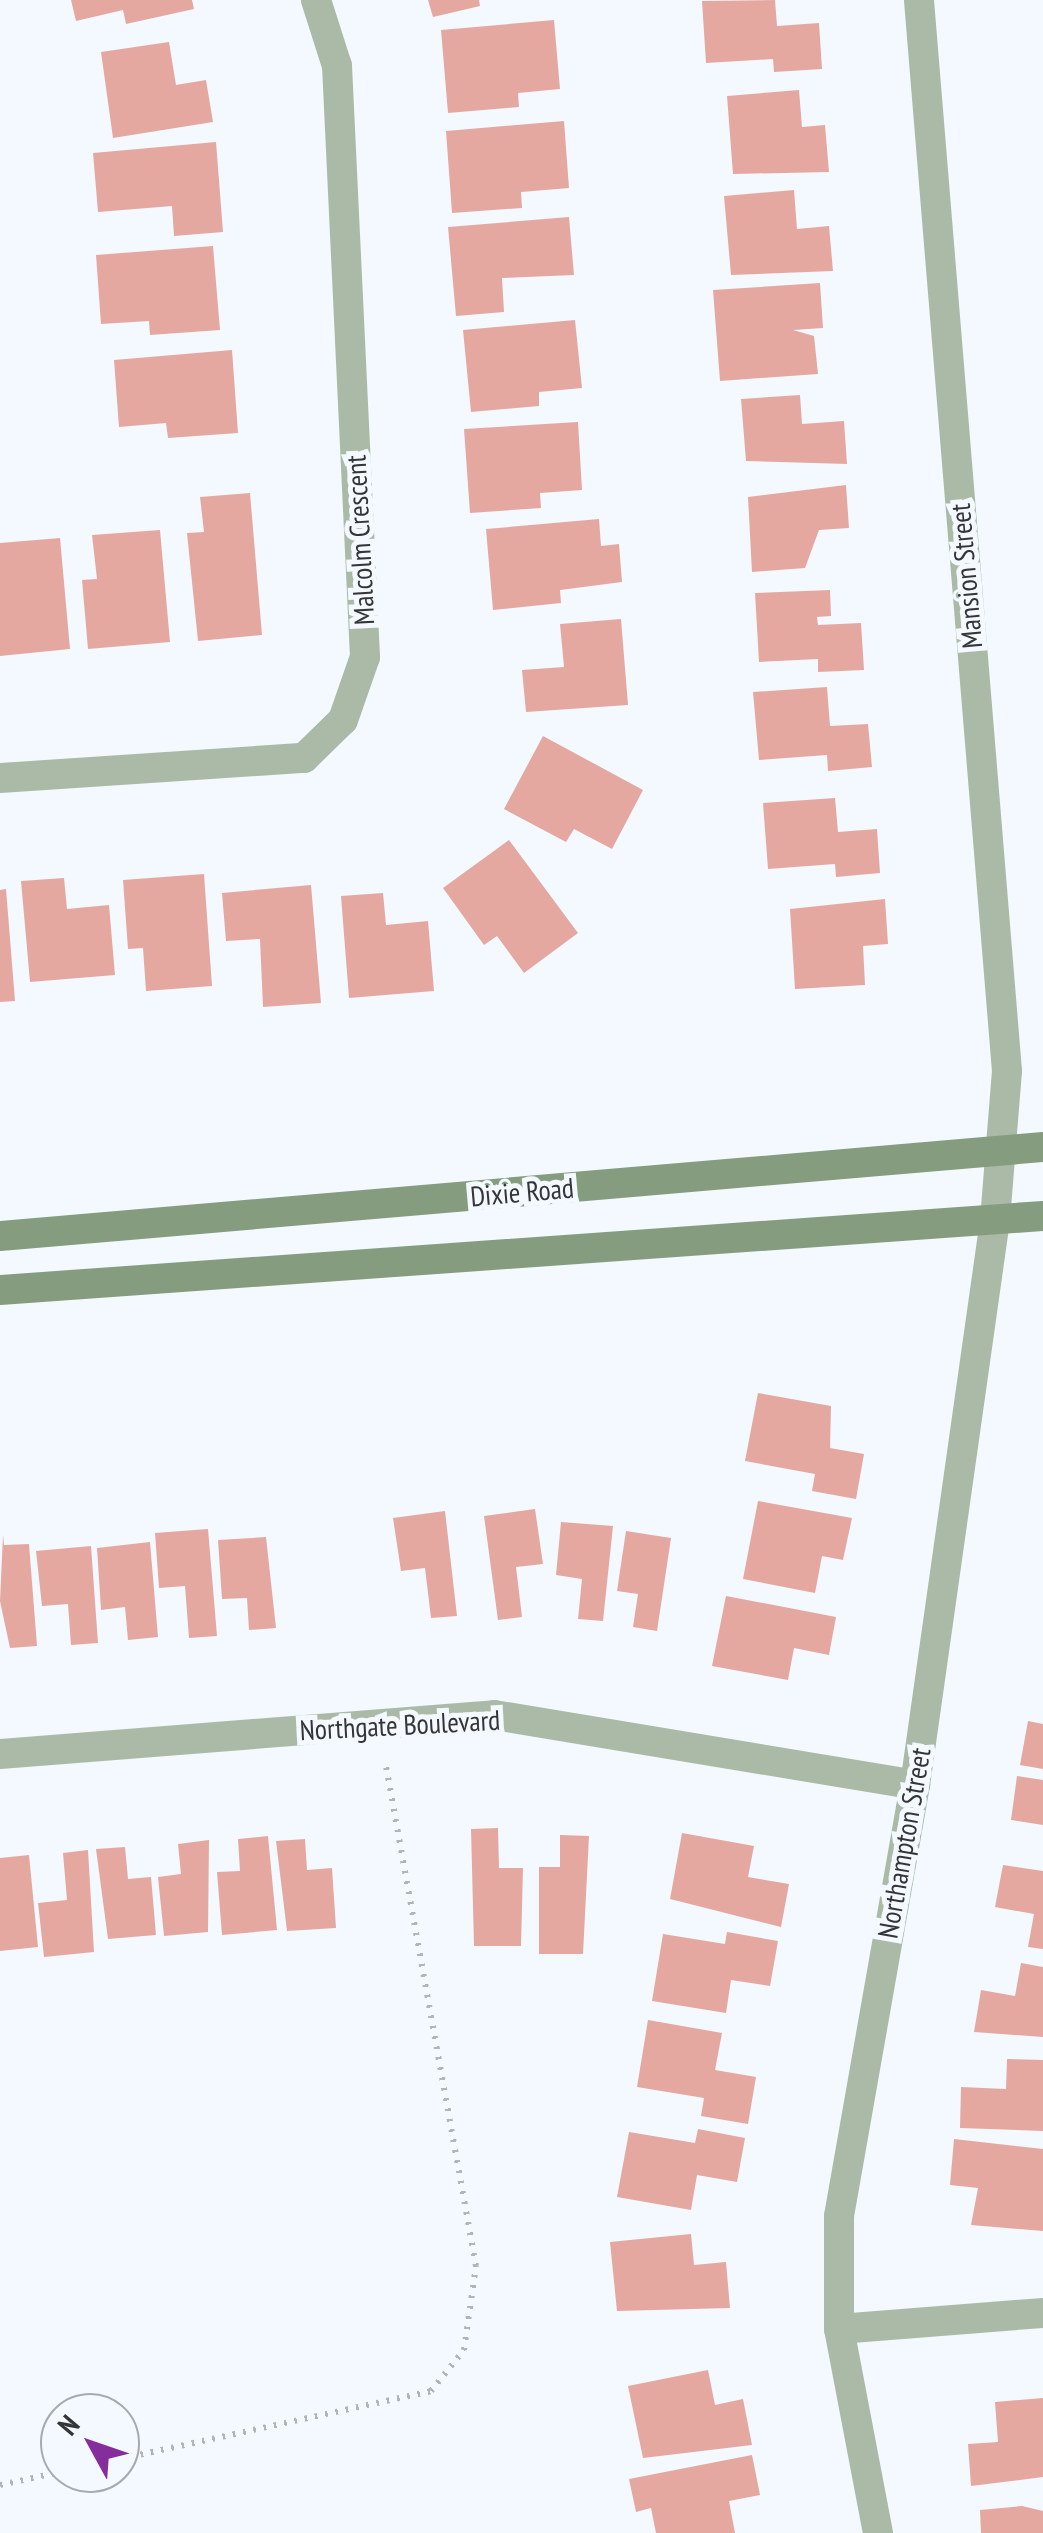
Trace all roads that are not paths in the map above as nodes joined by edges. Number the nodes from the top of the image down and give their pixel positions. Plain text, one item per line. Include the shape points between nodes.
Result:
1 (316, 0) edge
2 (919, 0) edge
3 (0, 778) edge
4 (1043, 1148) edge
5 (1002, 1152) junction
6 (1043, 1216) edge
7 (995, 1220) junction
8 (0, 1236) edge
9 (0, 1290) edge
10 (0, 1754) edge
11 (915, 1785) junction
12 (1043, 2314) edge
13 (839, 2329) junction
14 (878, 2533) edge

1 - 3 street, Malcolm Crescent via 337,66 365,657 343,720 304,758
2 - 5 street, Mansion Street via 1006,1071
4 - 5 main road, Dixie Road
5 - 7 street, Northampton Street
5 - 8 main road, Dixie Road
6 - 7 main road
7 - 9 main road
7 - 11 street, Northampton Street
10 - 11 street, Northgate Boulevard via 494,1715
11 - 13 street, Northampton Street via 840,2216
12 - 13 street
13 - 14 street, Northampton Street

